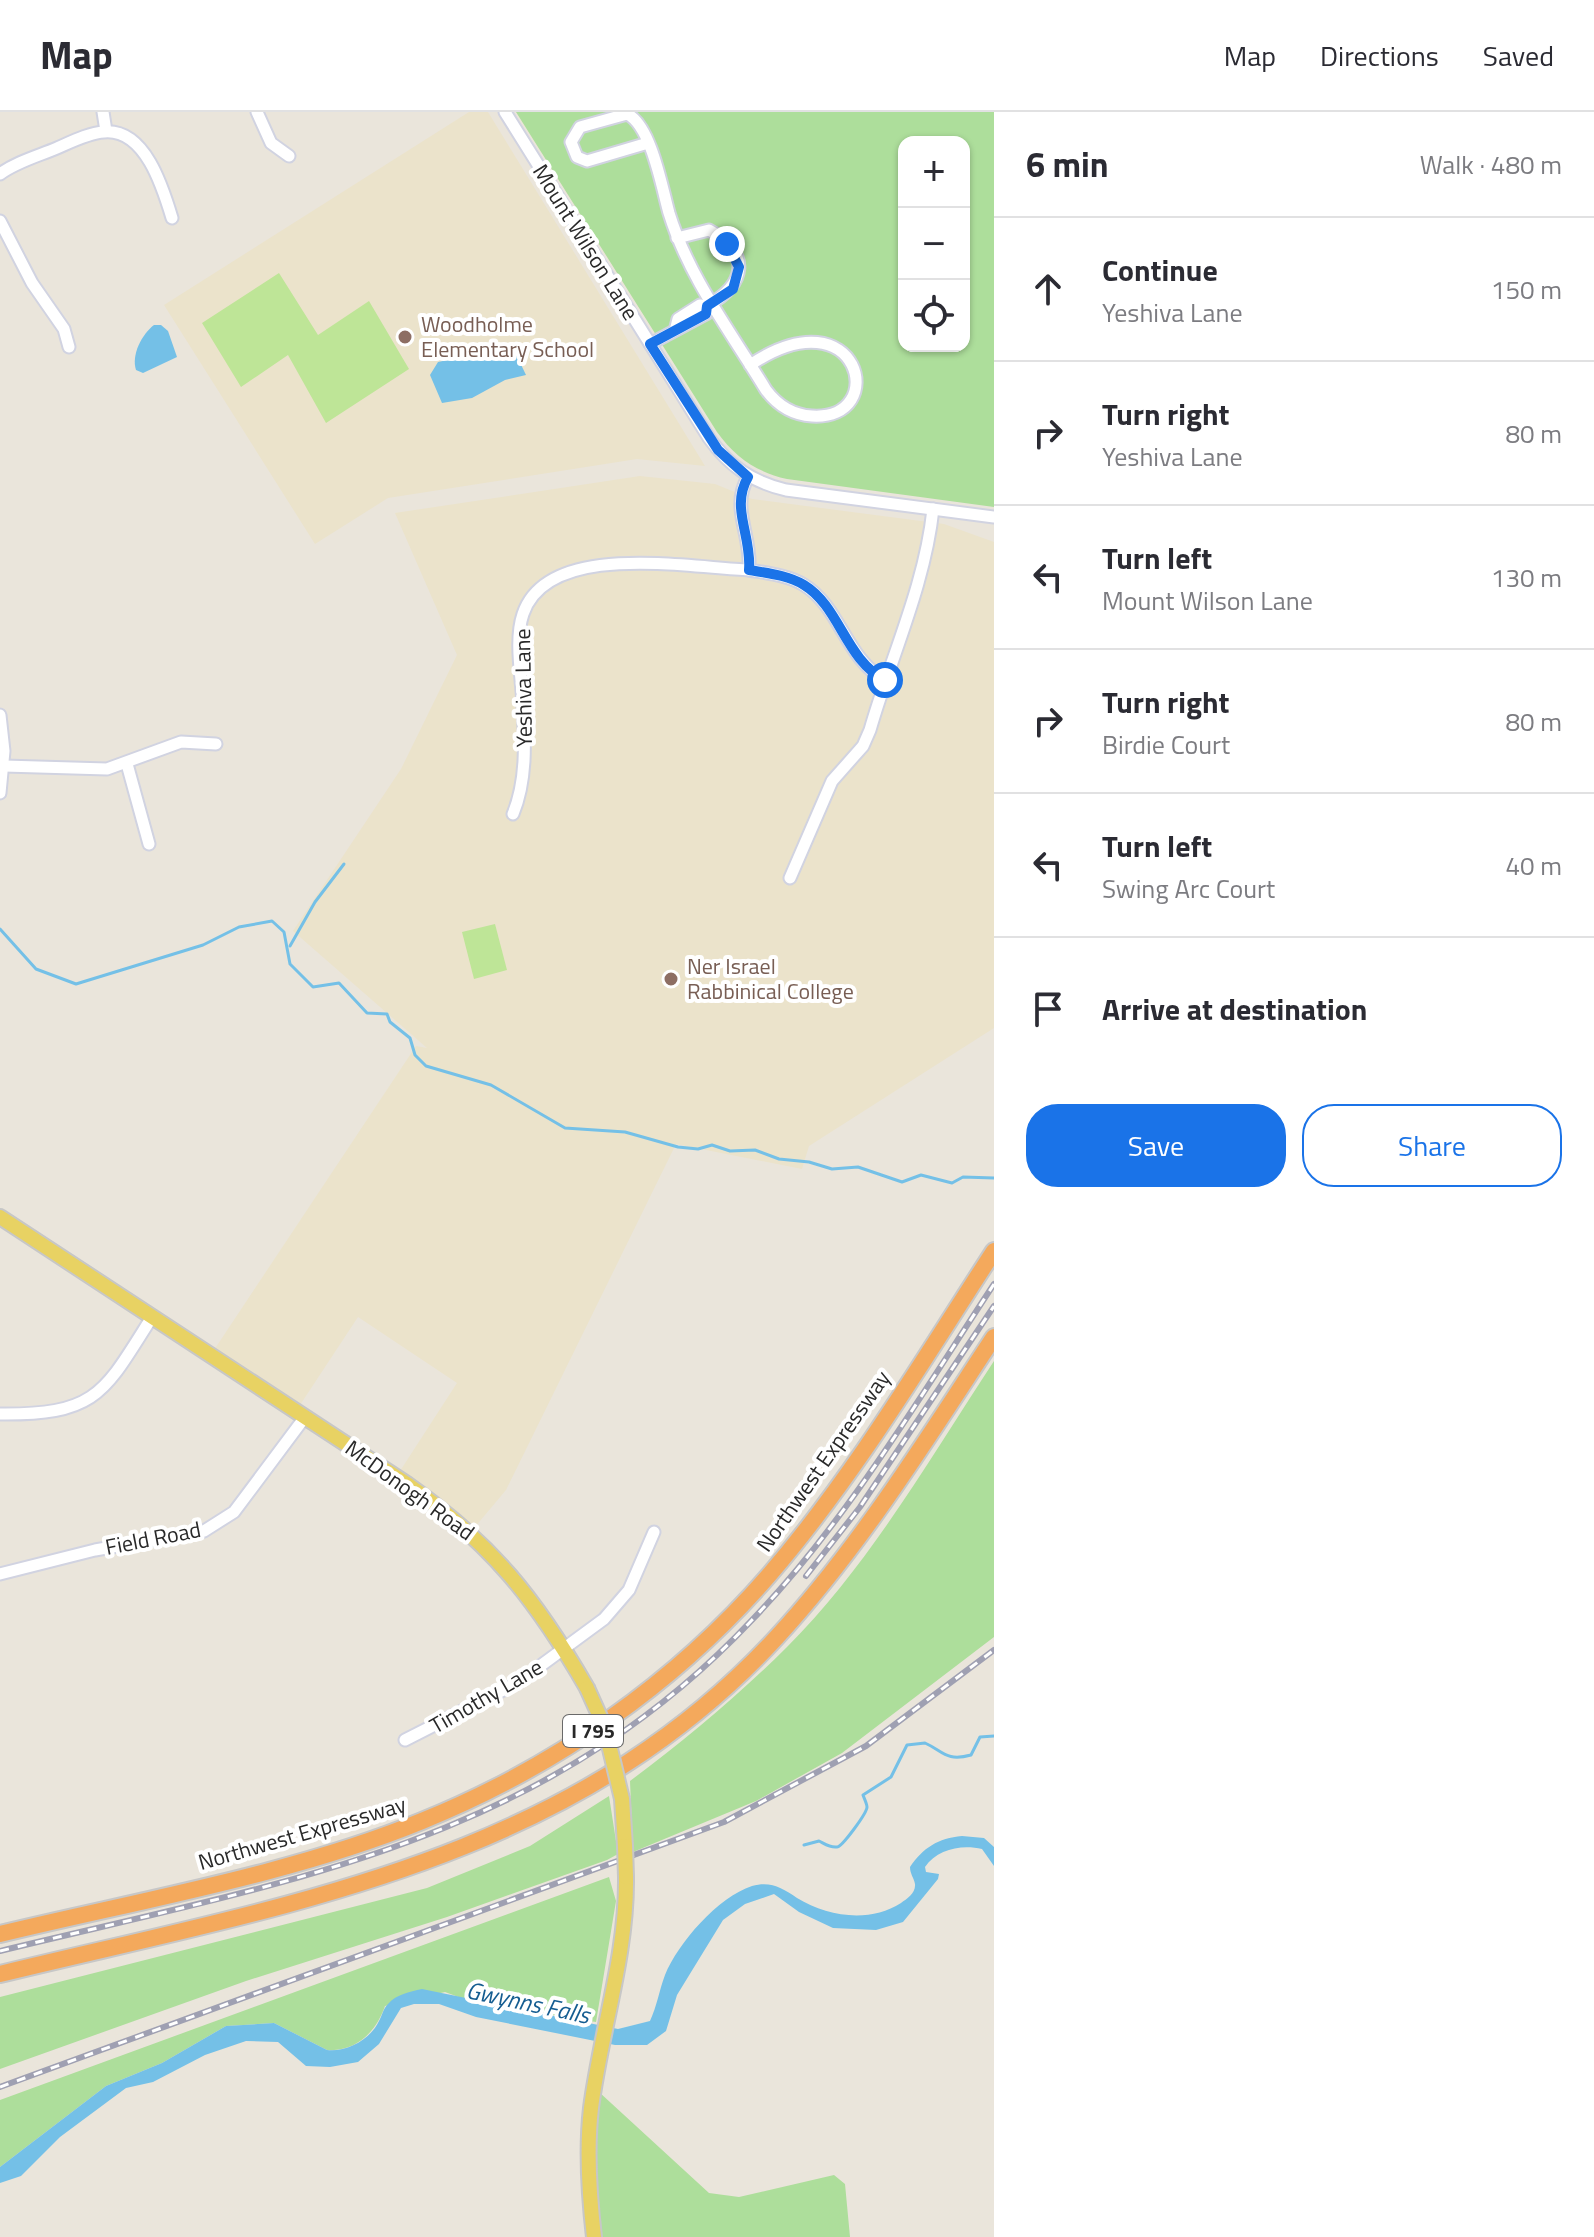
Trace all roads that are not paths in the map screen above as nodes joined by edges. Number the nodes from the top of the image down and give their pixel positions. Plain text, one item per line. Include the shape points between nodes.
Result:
1 (103, 112) edge
2 (257, 112) edge
3 (505, 112) edge
4 (106, 131) junction
5 (648, 143) junction
6 (289, 156) dead end
7 (0, 174) edge
8 (172, 218) dead end
9 (0, 221) edge
10 (677, 238) junction
11 (710, 305) junction
12 (650, 344) junction
13 (69, 347) dead end
14 (750, 365) junction
15 (748, 477) junction
16 (933, 509) junction
17 (994, 517) edge
18 (749, 570) junction
19 (885, 680) junction
20 (0, 715) edge
21 (216, 744) dead end
22 (127, 764) junction
23 (4, 766) junction
24 (0, 793) edge
25 (513, 814) dead end
26 (149, 844) dead end
27 (790, 878) dead end
28 (0, 1217) edge
29 (994, 1251) edge
30 (152, 1317) junction
31 (994, 1337) edge
32 (0, 1414) edge
33 (305, 1417) junction
34 (654, 1532) dead end
35 (0, 1574) edge
36 (564, 1648) junction
37 (405, 1740) dead end
38 (0, 1934) edge
39 (0, 1974) edge
40 (594, 2237) edge

1 - 4 street
2 - 6 street via 271,143
3 - 12 street, Mount Wilson Lane
4 - 7 street
4 - 8 street via 128,139 145,156
5 - 5 street via 635,118 621,114 580,127 571,142 577,157 587,161
5 - 10 street
9 - 13 street via 32,283 64,329
10 - 11 street
10 - 11 street via 709,230 733,249 739,267 736,283
11 - 12 street via 700,305 678,319 676,327
11 - 14 street
12 - 15 street, Mount Wilson Lane via 718,450
14 - 14 street via 777,403 801,415 834,412 855,390 853,362 827,343 785,347
15 - 16 street, Mount Wilson Lane via 786,490
15 - 18 street via 739,497
16 - 17 street, Mount Wilson Lane
16 - 19 street via 919,581
18 - 19 street, Yeshiva Lane via 804,585 821,601 863,665
18 - 25 street, Yeshiva Lane via 644,562 560,575 539,588 520,624 525,760
19 - 27 street via 863,746 832,781
20 - 23 street
21 - 22 street via 181,742
22 - 23 street via 81,771
22 - 26 street
23 - 24 street
28 - 30 main road, McDonogh Road
29 - 38 highway, Northwest Expressway / I 795 via 860,1453 770,1573 711,1636 605,1722 523,1774 420,1822 273,1868
30 - 32 street via 112,1380 89,1400 48,1414
30 - 33 main road, McDonogh Road
31 - 39 highway, I 795 via 875,1516 785,1628 679,1725 594,1785 515,1827 394,1874
33 - 35 street, Field Road via 234,1512 204,1531 108,1547
33 - 36 main road, McDonogh Road via 427,1497 478,1539 532,1599
34 - 36 street, Timothy Lane via 620,1603
36 - 37 street, Timothy Lane via 517,1683
36 - 40 main road, McDonogh Road, bridge via 605,1728 622,1799 625,1846 625,1931 598,2065 589,2154

